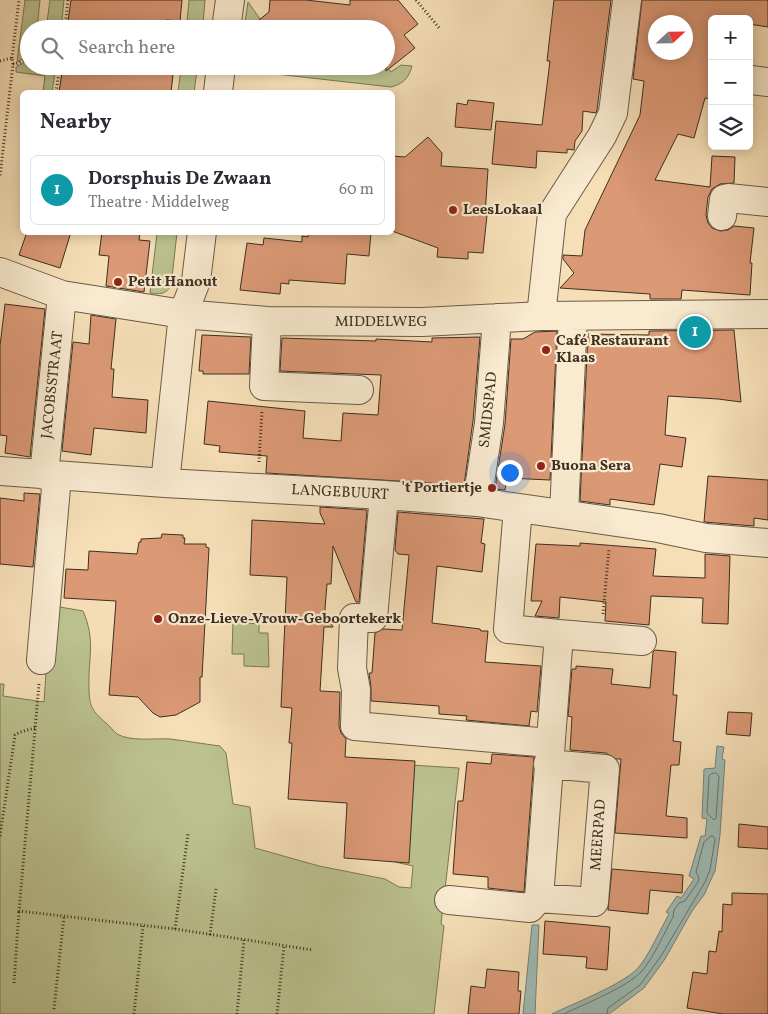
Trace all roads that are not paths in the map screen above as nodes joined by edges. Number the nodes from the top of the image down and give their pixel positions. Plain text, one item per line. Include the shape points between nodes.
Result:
1 (230, 0) edge
2 (627, 0) edge
3 (227, 20) edge
4 (221, 75) edge
5 (218, 90) edge
6 (768, 202) edge
7 (722, 216) dead end
8 (202, 235) edge
9 (0, 272) edge
10 (62, 296) junction
11 (183, 314) junction
12 (768, 314) edge
13 (541, 316) junction
14 (573, 316) junction
15 (497, 318) junction
16 (267, 321) junction
17 (358, 390) dead end
18 (0, 471) edge
19 (50, 475) junction
20 (165, 483) junction
21 (384, 495) junction
22 (478, 502) junction
23 (518, 508) junction
24 (564, 514) junction
25 (768, 543) edge
26 (560, 634) junction
27 (642, 641) dead end
28 (41, 660) road end
29 (549, 754) junction
30 (539, 898) junction
31 (450, 900) dead end

1 - 3 street
2 - 13 street via 613,113 552,214
4 - 5 street
6 - 7 street via 728,198 724,200
8 - 11 street via 196,281
9 - 10 street, MIDDELWEG
10 - 11 street, MIDDELWEG
10 - 19 street, JACOBSSTRAAT
11 - 16 street, MIDDELWEG
11 - 20 street
12 - 14 street, MIDDELWEG
13 - 14 street, MIDDELWEG
13 - 15 street, MIDDELWEG
14 - 24 street
15 - 16 street, MIDDELWEG via 412,322
15 - 22 street, SMIDSPAD via 489,423
16 - 17 street via 264,386
18 - 19 street, LANGEBUURT
19 - 20 street, LANGEBUURT
19 - 28 street, JACOBSSTRAAT
20 - 21 street, LANGEBUURT
21 - 22 street, LANGEBUURT
21 - 29 street via 373,618 354,618 355,726
22 - 23 street, LANGEBUURT
23 - 24 street, LANGEBUURT
23 - 26 street via 508,629
24 - 25 street, LANGEBUURT via 706,538
26 - 27 street
26 - 29 street
29 - 30 street
29 - 30 street, MEERPAD via 604,769 604,778 594,902
30 - 31 street, MEERPAD via 530,908

